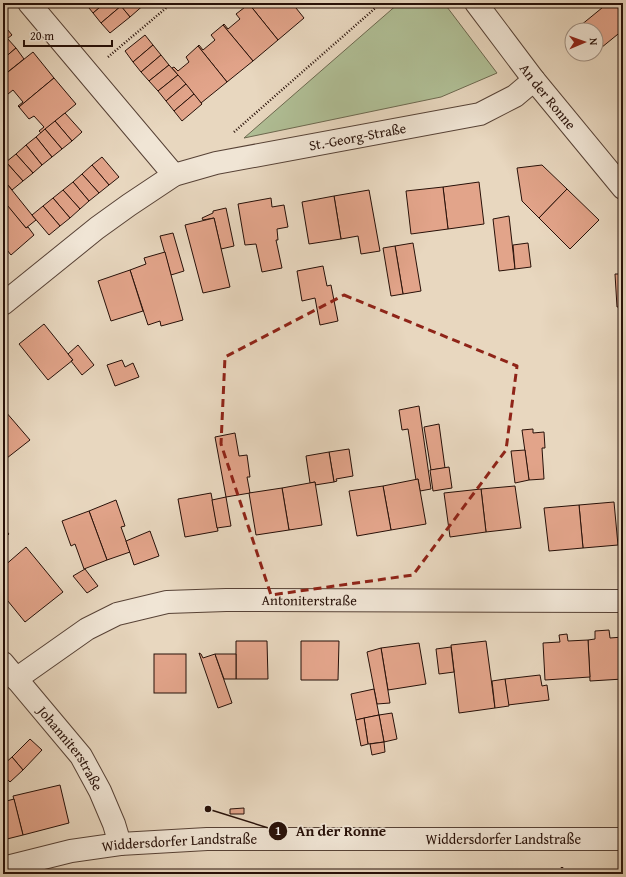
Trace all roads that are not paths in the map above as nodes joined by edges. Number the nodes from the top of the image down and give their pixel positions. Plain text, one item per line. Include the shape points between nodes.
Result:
1 (29, 3) edge
2 (476, 3) edge
3 (534, 80) junction
4 (174, 175) junction
5 (623, 188) edge
6 (3, 304) edge
7 (623, 601) edge
8 (10, 671) edge
9 (623, 839) edge
10 (120, 844) junction
11 (3, 868) edge

1 - 4 street
2 - 3 street, An der Ronne
3 - 4 street, St.-Georg-Straße via 515,96 480,114 216,163
3 - 5 street, An der Ronne
4 - 6 street, St.-Georg-Straße via 97,228
7 - 8 street, Antoniterstraße via 167,602 117,614
8 - 10 street, Johanniterstraße via 82,756 100,791
9 - 10 street, Widdersdorfer Landstraße via 207,839
10 - 11 street, Widdersdorfer Landstraße via 71,851

